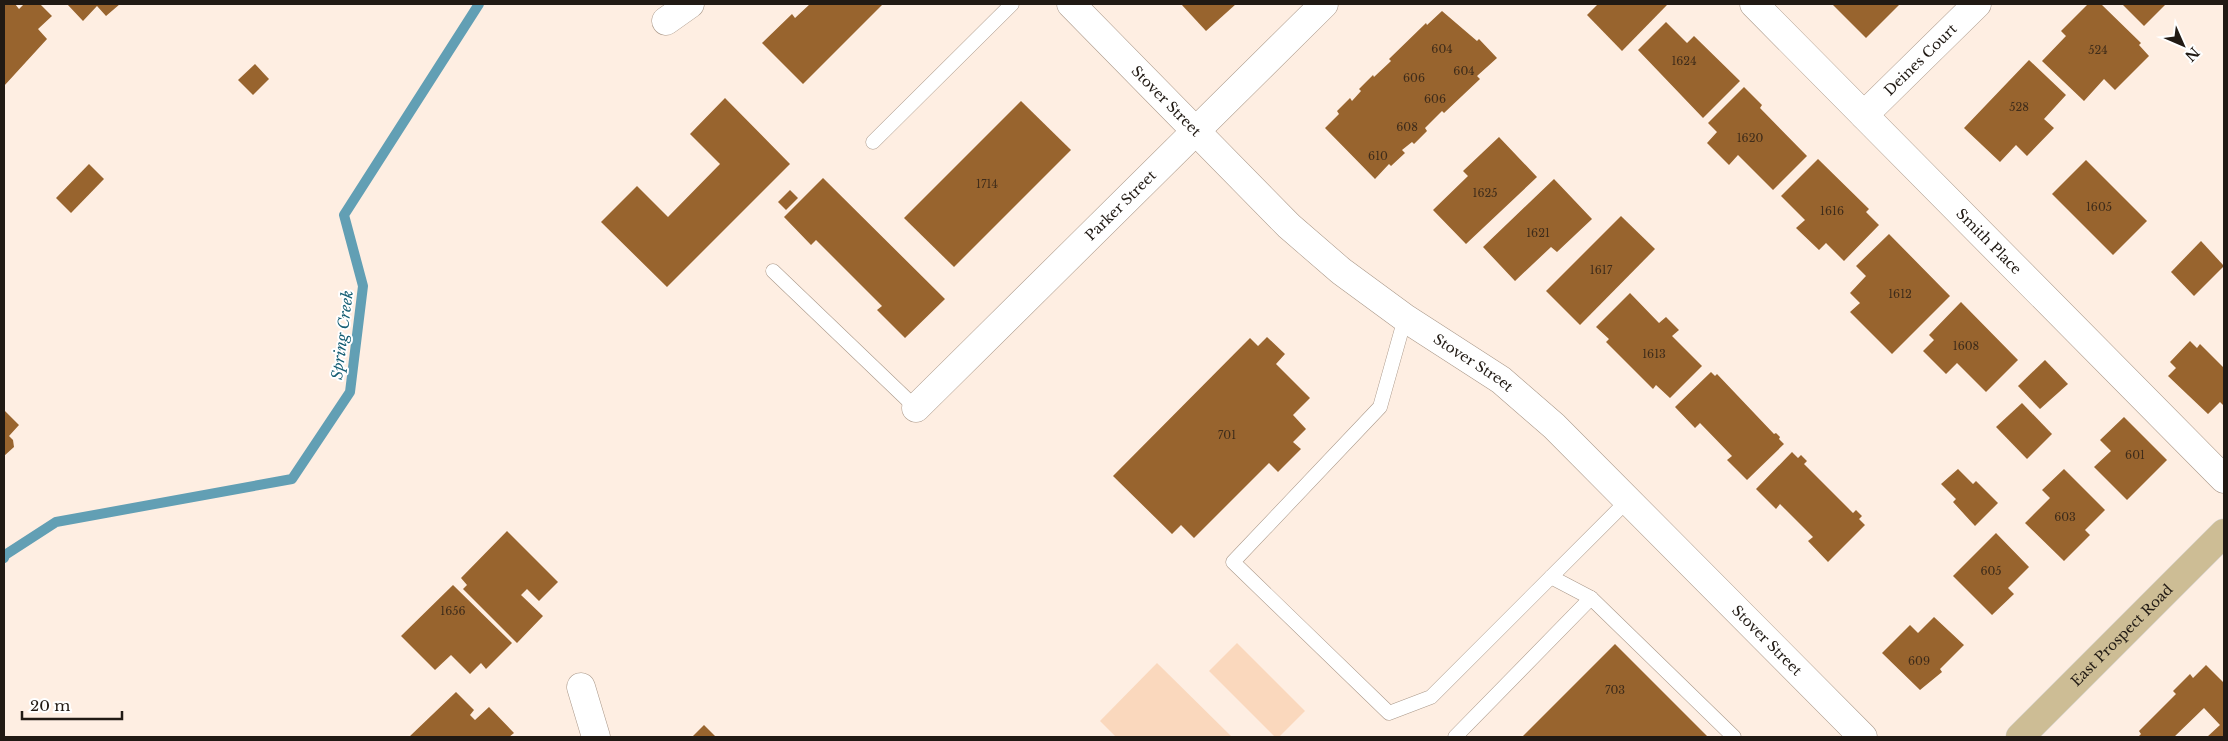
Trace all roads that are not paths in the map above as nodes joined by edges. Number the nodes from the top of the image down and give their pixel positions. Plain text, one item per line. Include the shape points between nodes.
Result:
1 (690, 4) edge
2 (1012, 4) edge
3 (1071, 4) edge
4 (1324, 4) edge
5 (1754, 4) edge
6 (1977, 4) edge
7 (666, 20) dead end
8 (1864, 115) junction
9 (1196, 131) junction
10 (873, 142) dead end
11 (773, 271) dead end
12 (1405, 318) junction
13 (916, 408) joint
14 (2224, 479) edge
15 (1628, 500) junction
16 (2224, 535) edge
17 (1551, 577) junction
18 (1591, 598) junction
19 (581, 687) dead end
20 (596, 737) edge
21 (1455, 737) edge
22 (1734, 737) edge
23 (1863, 737) edge
24 (2020, 737) edge

1 - 7 street
2 - 10 lane
3 - 9 street, Stover Street
4 - 9 street, Parker Street
5 - 8 street, Smith Place
6 - 8 street, Deines Court
8 - 14 street, Smith Place
9 - 12 street, Stover Street via 1289,226 1341,271
9 - 13 street, Parker Street
11 - 13 lane
12 - 15 street, Stover Street via 1501,380 1554,426
12 - 17 lane via 1380,407 1233,562 1389,714 1431,697
15 - 17 lane
15 - 23 street, Stover Street
16 - 24 main road, East Prospect Road
17 - 18 lane
18 - 21 lane
18 - 22 lane
19 - 20 street

